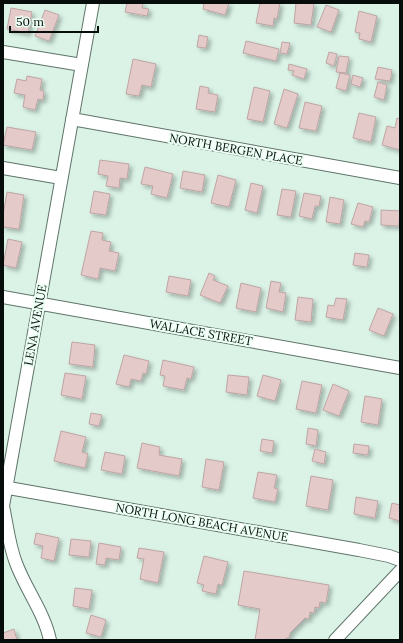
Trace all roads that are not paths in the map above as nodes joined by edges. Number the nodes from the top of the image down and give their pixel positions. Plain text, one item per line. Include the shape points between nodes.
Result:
1 (92, 3) edge
2 (3, 52) edge
3 (82, 65) junction
4 (72, 119) junction
5 (3, 168) edge
6 (61, 178) junction
7 (400, 178) edge
8 (3, 297) edge
9 (39, 303) junction
10 (400, 368) edge
11 (4, 487) edge
12 (3, 506) edge
13 (400, 560) edge
14 (400, 571) edge
15 (50, 640) edge
16 (335, 640) edge

1 - 3 street, LENA AVENUE
2 - 3 street
3 - 4 street, LENA AVENUE
4 - 6 street, LENA AVENUE
4 - 7 street, NORTH BERGEN PLACE
5 - 6 street
6 - 9 street, LENA AVENUE
8 - 9 street, WALLACE STREET
9 - 10 street, WALLACE STREET
9 - 11 street, LENA AVENUE
11 - 12 street, LENA AVENUE
11 - 13 street, NORTH LONG BEACH AVENUE via 359,550
12 - 15 street, LENA AVENUE via 16,563 39,609
14 - 16 street

